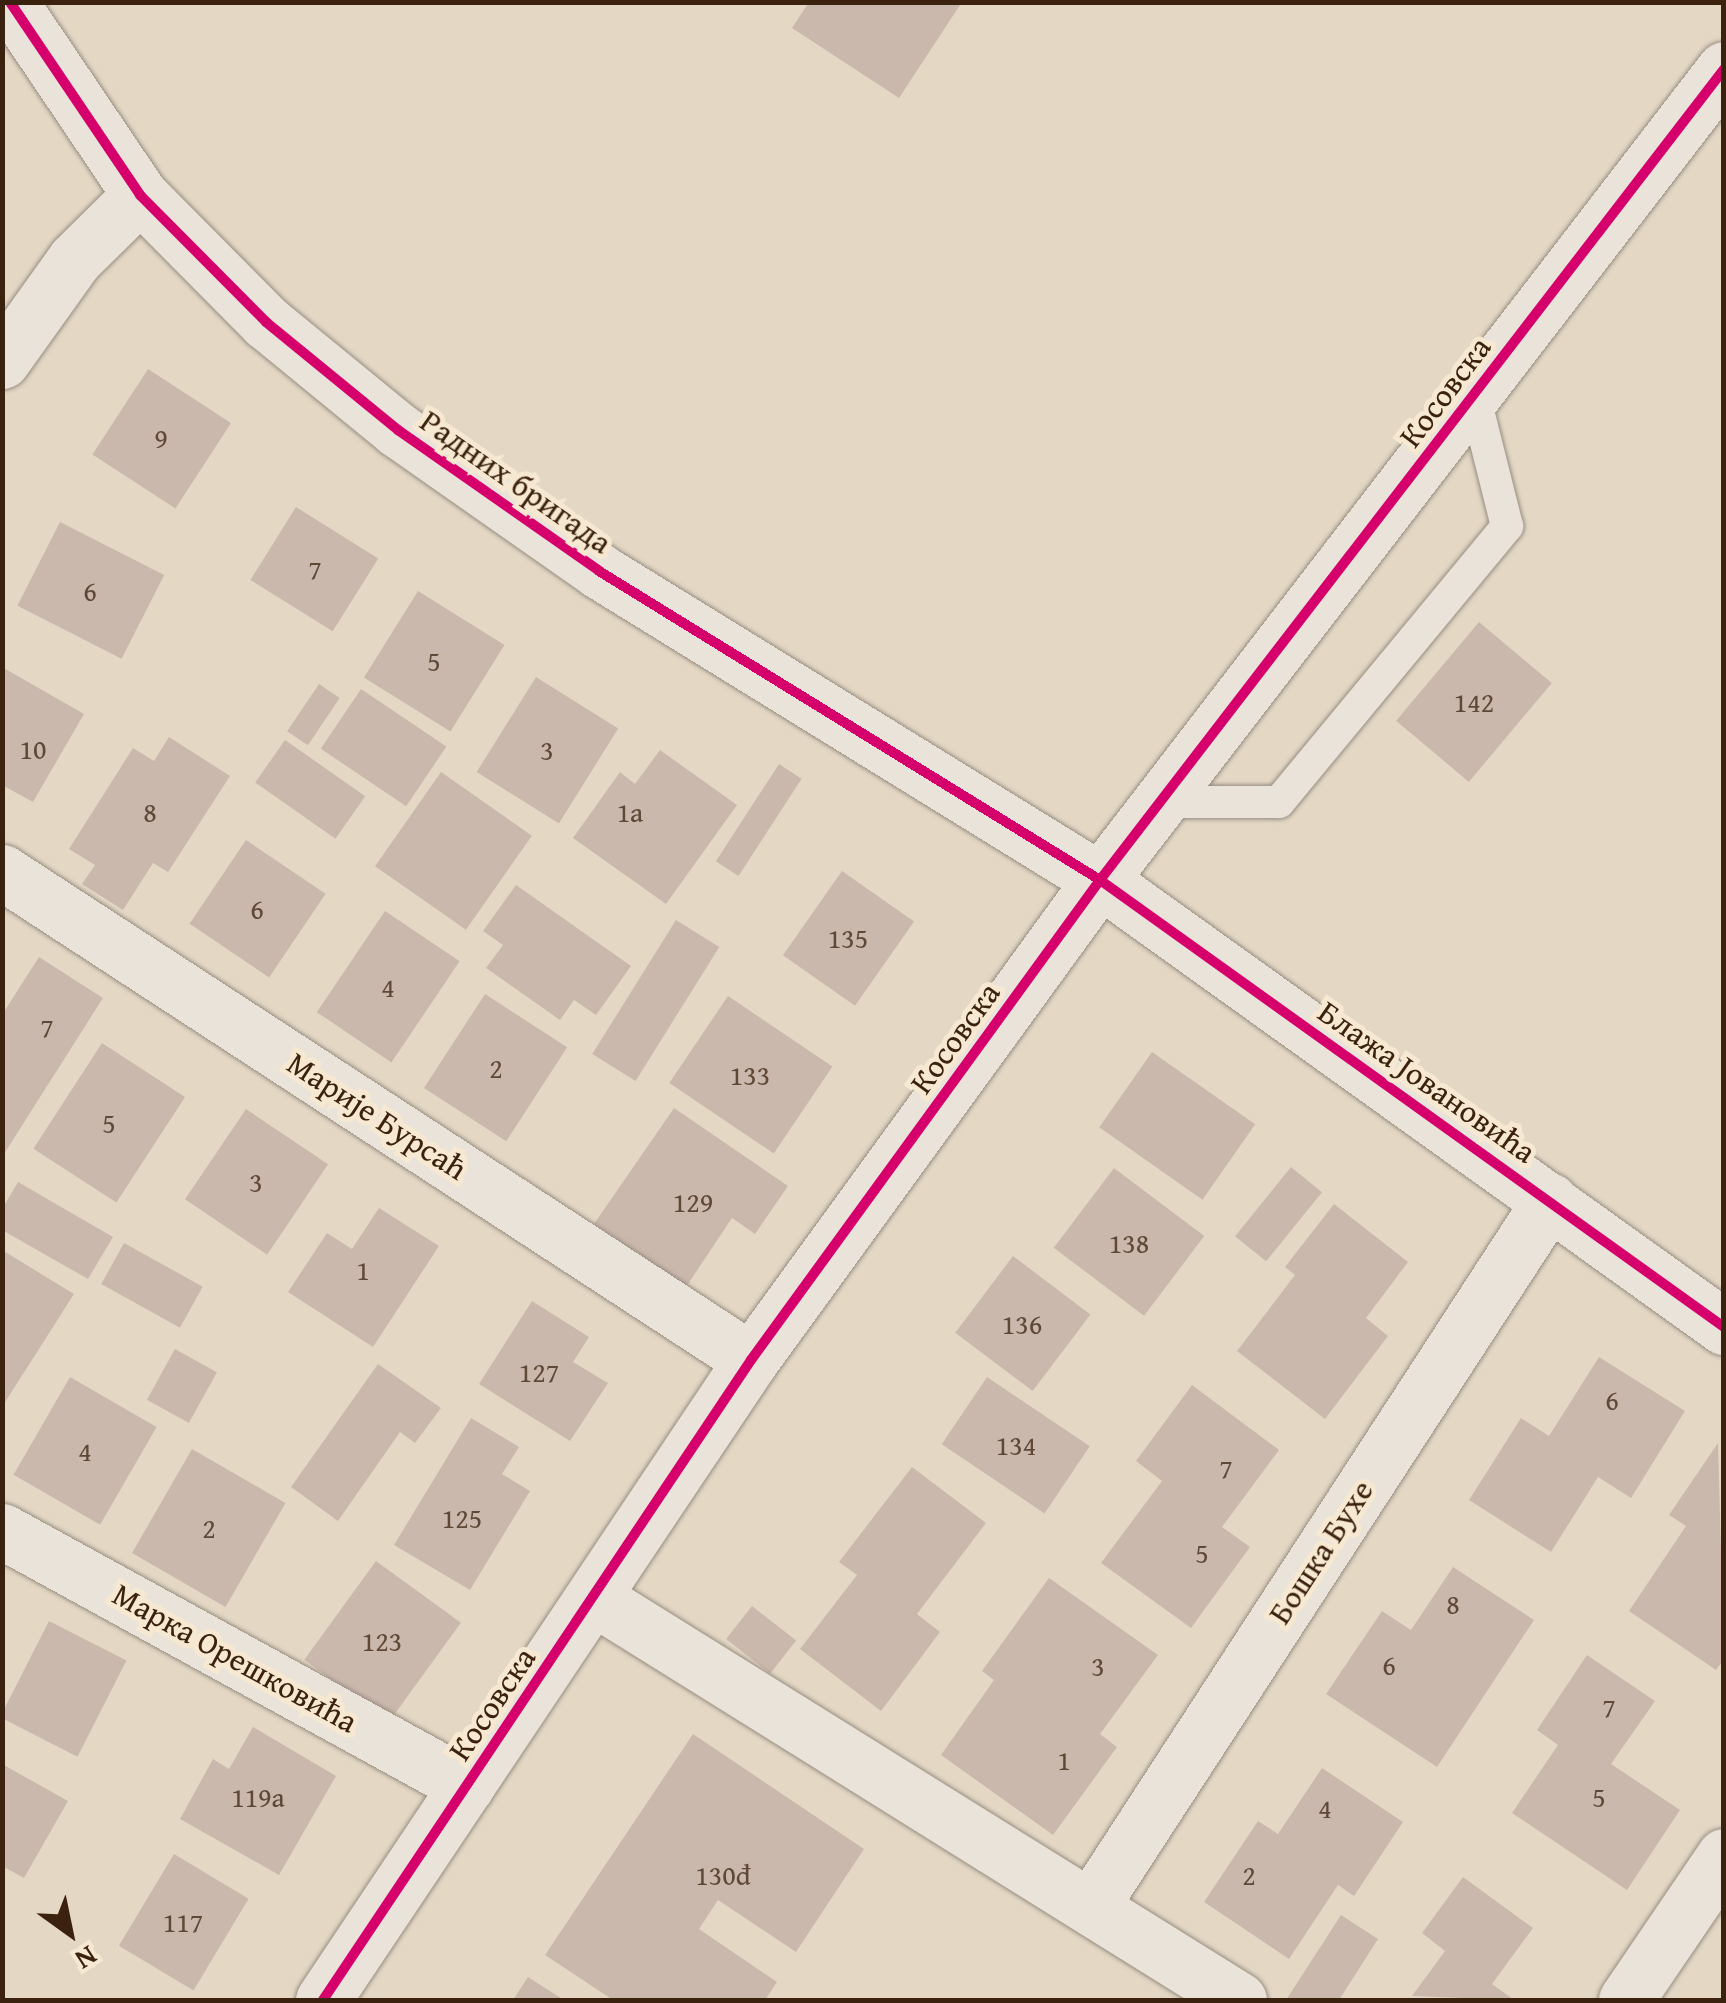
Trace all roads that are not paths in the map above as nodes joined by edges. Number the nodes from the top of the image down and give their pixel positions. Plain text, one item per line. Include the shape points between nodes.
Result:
1 (10, 2) edge
2 (1724, 69) edge
3 (140, 195) junction
4 (2, 360) edge
5 (1474, 395) junction
6 (1162, 802) junction
7 (2, 872) edge
8 (1100, 880) junction
9 (1550, 1200) junction
10 (1724, 1327) edge
11 (751, 1360) junction
12 (2, 1531) edge
13 (594, 1598) junction
14 (467, 1786) junction
15 (1724, 1856) edge
16 (1093, 1903) junction
17 (322, 2000) edge
18 (1238, 2000) edge
19 (1626, 2000) edge

1 - 3 street, Радних бригада
2 - 5 street, Косовска
3 - 4 street via 74,259
3 - 8 street, Радних бригада via 266,322 398,430 599,571
5 - 6 street, Косовска
5 - 6 lane via 1508,526 1279,802
6 - 8 street, Косовска
7 - 11 street, Марије Бурсаћ
8 - 9 street, Блажа Јовановића
8 - 11 street, Косовска
9 - 10 street, Блажа Јовановића
9 - 16 street, Бошка Бухе
11 - 13 street, Косовска
12 - 14 street, Марка Орешковића
13 - 14 street, Косовска
13 - 16 street
14 - 17 street, Косовска
15 - 19 street
16 - 18 street

